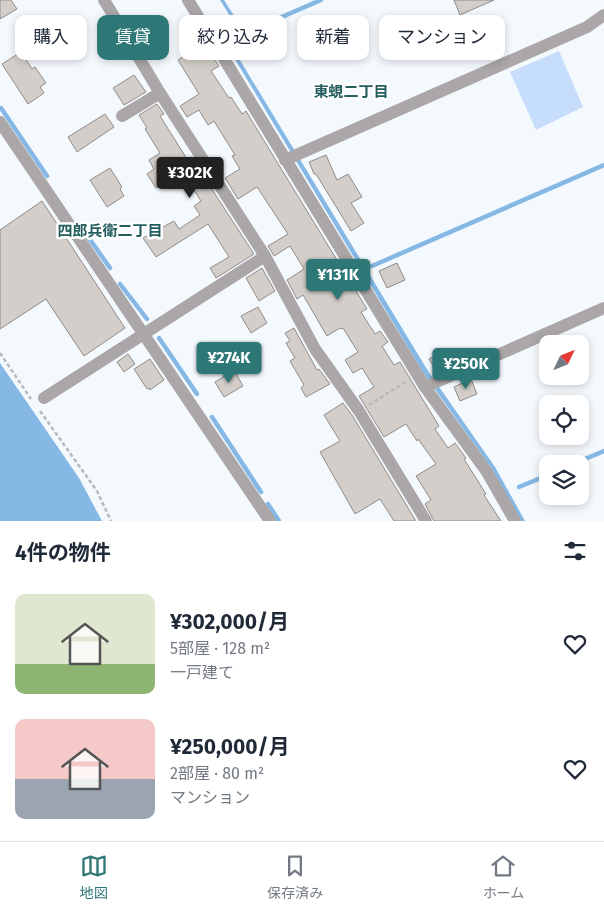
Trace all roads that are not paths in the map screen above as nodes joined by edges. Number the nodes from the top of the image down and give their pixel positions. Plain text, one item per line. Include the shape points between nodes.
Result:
1 (104, 0) edge
2 (188, 0) edge
3 (604, 15) edge
4 (160, 93) junction
5 (122, 116) dead end
6 (0, 122) edge
7 (292, 157) junction
8 (265, 256) junction
9 (604, 308) edge
10 (144, 334) junction
11 (431, 384) junction
12 (44, 398) dead end
13 (270, 521) edge
14 (426, 521) edge
15 (515, 521) edge

1 - 4 street
2 - 7 street
3 - 7 street via 587,27
4 - 5 street
4 - 8 street
6 - 10 street
7 - 11 street via 418,375
8 - 10 street
8 - 14 street via 315,349 360,411
9 - 11 street
10 - 12 street
10 - 13 street
11 - 15 street via 488,472

